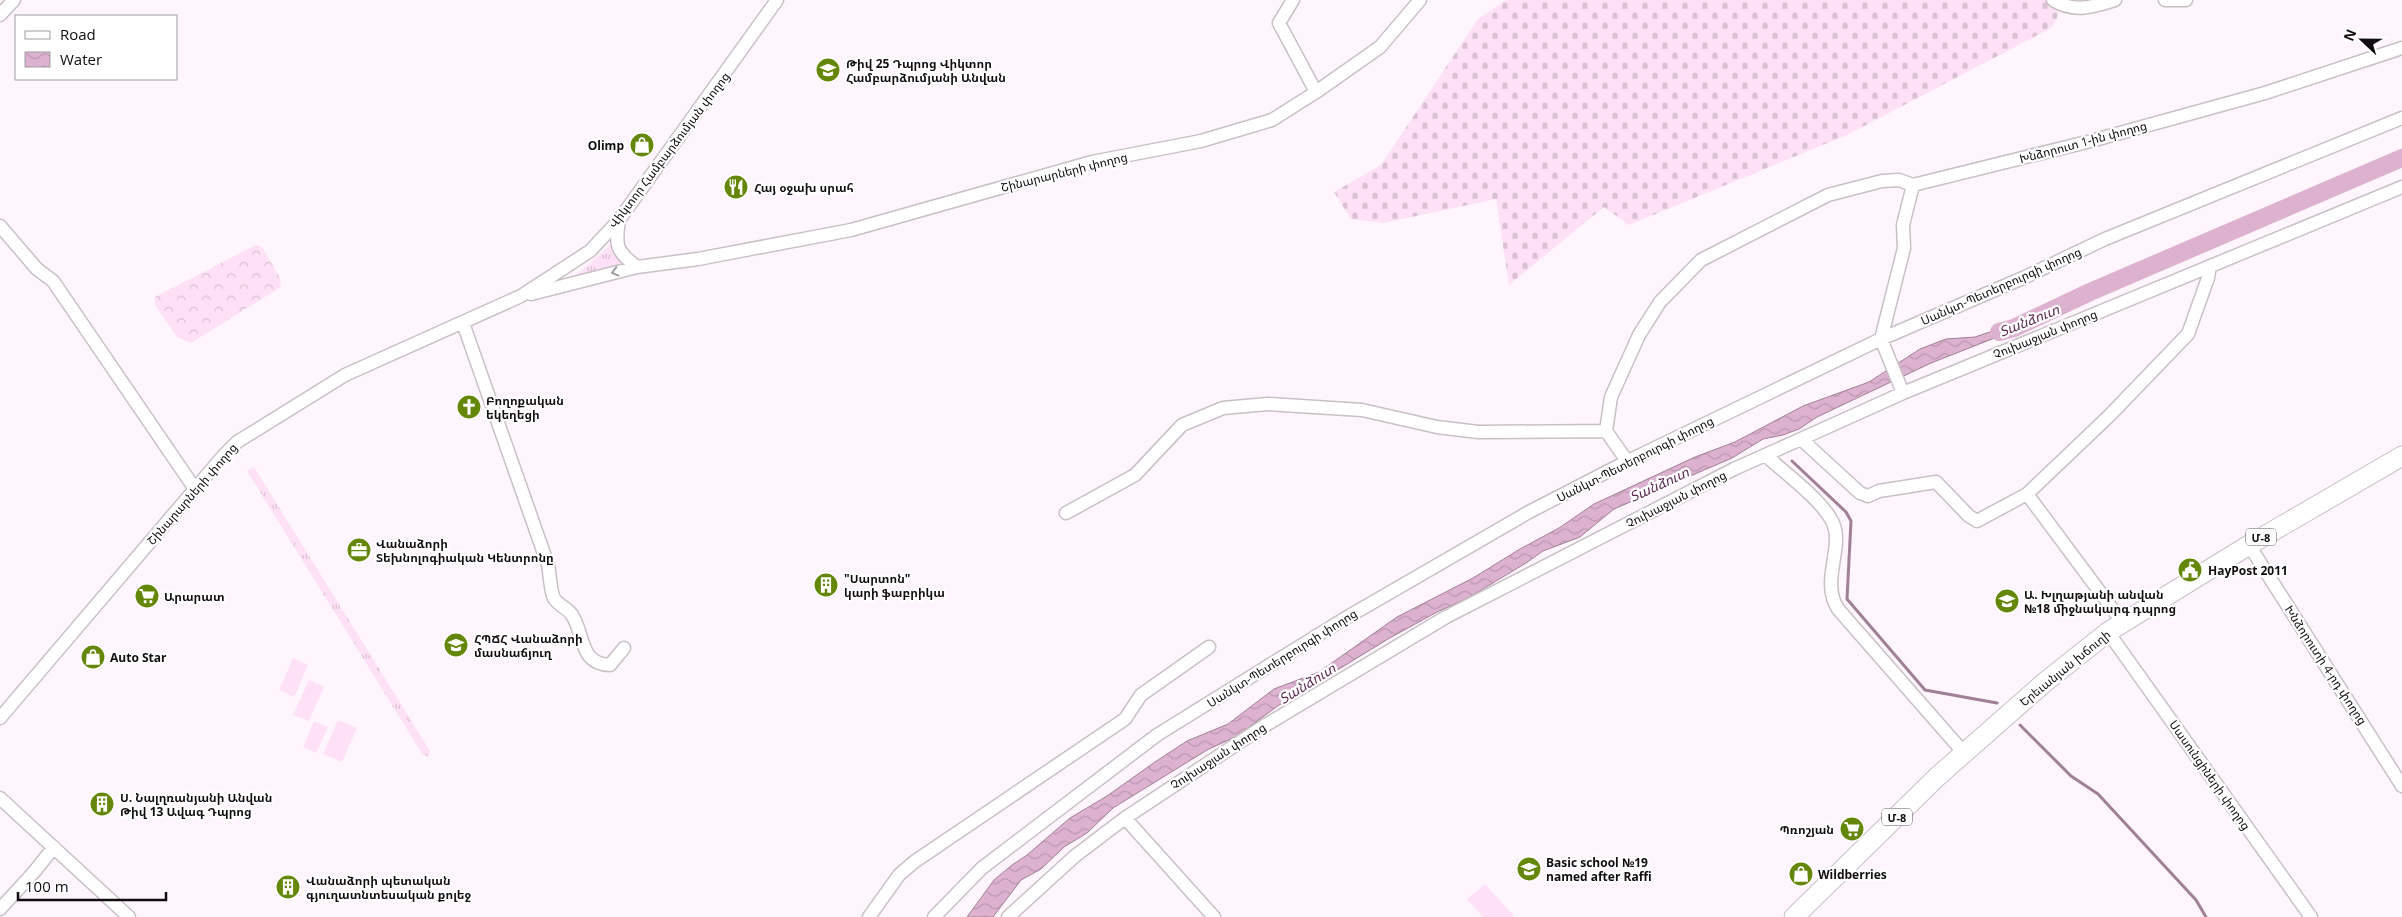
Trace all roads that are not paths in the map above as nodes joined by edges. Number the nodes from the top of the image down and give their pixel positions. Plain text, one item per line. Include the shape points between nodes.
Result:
1 (14, 0) edge
2 (777, 0) edge
3 (1293, 0) edge
4 (1420, 0) edge
5 (2053, 0) edge
6 (2115, 0) edge
7 (2165, 0) edge
8 (2186, 0) edge
9 (0, 15) edge
10 (2402, 48) edge
11 (1316, 92) junction
12 (2402, 118) edge
13 (1913, 185) junction
14 (2402, 187) edge
15 (619, 220) junction
16 (0, 226) edge
17 (2210, 266) junction
18 (636, 267) junction
19 (521, 296) junction
20 (463, 324) junction
21 (1881, 339) junction
22 (1902, 390) junction
23 (1606, 431) junction
24 (1801, 439) junction
25 (1765, 455) junction
26 (2402, 456) edge
27 (1627, 461) junction
28 (195, 489) junction
29 (2027, 494) junction
30 (1066, 513) dead end
31 (2249, 545) junction
32 (2116, 628) junction
33 (1209, 647) dead end
34 (624, 648) dead end
35 (0, 718) edge
36 (1964, 754) junction
37 (2402, 786) edge
38 (0, 798) edge
39 (1124, 818) junction
40 (54, 847) junction
41 (0, 909) edge
42 (129, 917) edge
43 (869, 917) edge
44 (934, 917) edge
45 (1008, 917) edge
46 (1214, 917) edge
47 (1794, 917) edge
48 (2312, 917) edge

1 - 9 street
2 - 15 street, Վիկտոր Համբարձումյան փողոց
3 - 11 street via 1279,23
4 - 11 street, Շինարարների փողոց via 1380,48
5 - 6 street via 2063,6 2087,9
7 - 8 street
10 - 13 street, Խնձորուտ 1-ին փողոց via 2266,93
11 - 18 street, Շինարարների փողոց via 1272,120 1201,141 1092,162 851,230 698,259
12 - 21 street, Սանկտ-Պետերբուրգի փողոց via 2105,239
13 - 21 street via 1902,225 1904,248
13 - 23 street via 1899,180 1882,181 1828,195 1701,260 1660,302 1639,335 1611,397
14 - 17 street, Չուխաջյան փողոց
15 - 18 street via 618,248 622,256
15 - 19 street, Վիկտոր Համբարձումյան փողոց via 590,251
16 - 28 street via 37,269 53,281
17 - 22 street, Չուխաջյան փողոց
17 - 29 street via 2188,334
18 -> 19 street, Շինարարների փողոց
19 - 20 street, Վիկտոր Համբարձումյան փողոց
20 - 28 street, Շինարարների փողոց via 345,375 237,442
20 - 34 street via 548,565 553,597 571,614 589,657 598,665 610,665
21 - 22 street
21 - 27 street, Սանկտ-Պետերբուրգի փողոց
22 - 24 street, Չուխաջյան փողոց
23 - 27 street
23 - 30 street via 1478,432 1437,427 1362,410 1268,404 1223,408 1182,425 1135,475
24 - 25 street, Չուխաջյան փողոց
24 - 29 street via 1860,494 1868,496 1879,490 1936,482 1977,521
25 - 36 street via 1824,508 1833,524 1830,594 1838,609
25 - 39 street, Չուխաջյան փողոց via 1446,617 1264,726
26 - 31 highway, Երեւանյան խճուղի / Մ-8
27 - 44 street, Սանկտ-Պետերբուրգի փողոց via 1529,512 1352,614 1157,735 982,868
28 - 35 street, Շինարարների փողոց
29 - 32 street, Սասունցիների փողոց
31 - 32 highway, Երեւանյան խճուղի / Մ-8
31 - 37 street, Խնձորուտի 4-րդ փողոց
32 - 36 highway, Երեւանյան խճուղի / Մ-8 via 2046,682
32 - 48 street, Սասունցիների փողոց
33 - 43 street via 1141,695 1125,719 914,862 899,875
36 - 47 highway, Երեւանյան խճուղի / Մ-8
38 - 40 street
39 - 45 street, Չուխաջյան փողոց
39 - 46 street
40 - 41 street
40 - 42 street

